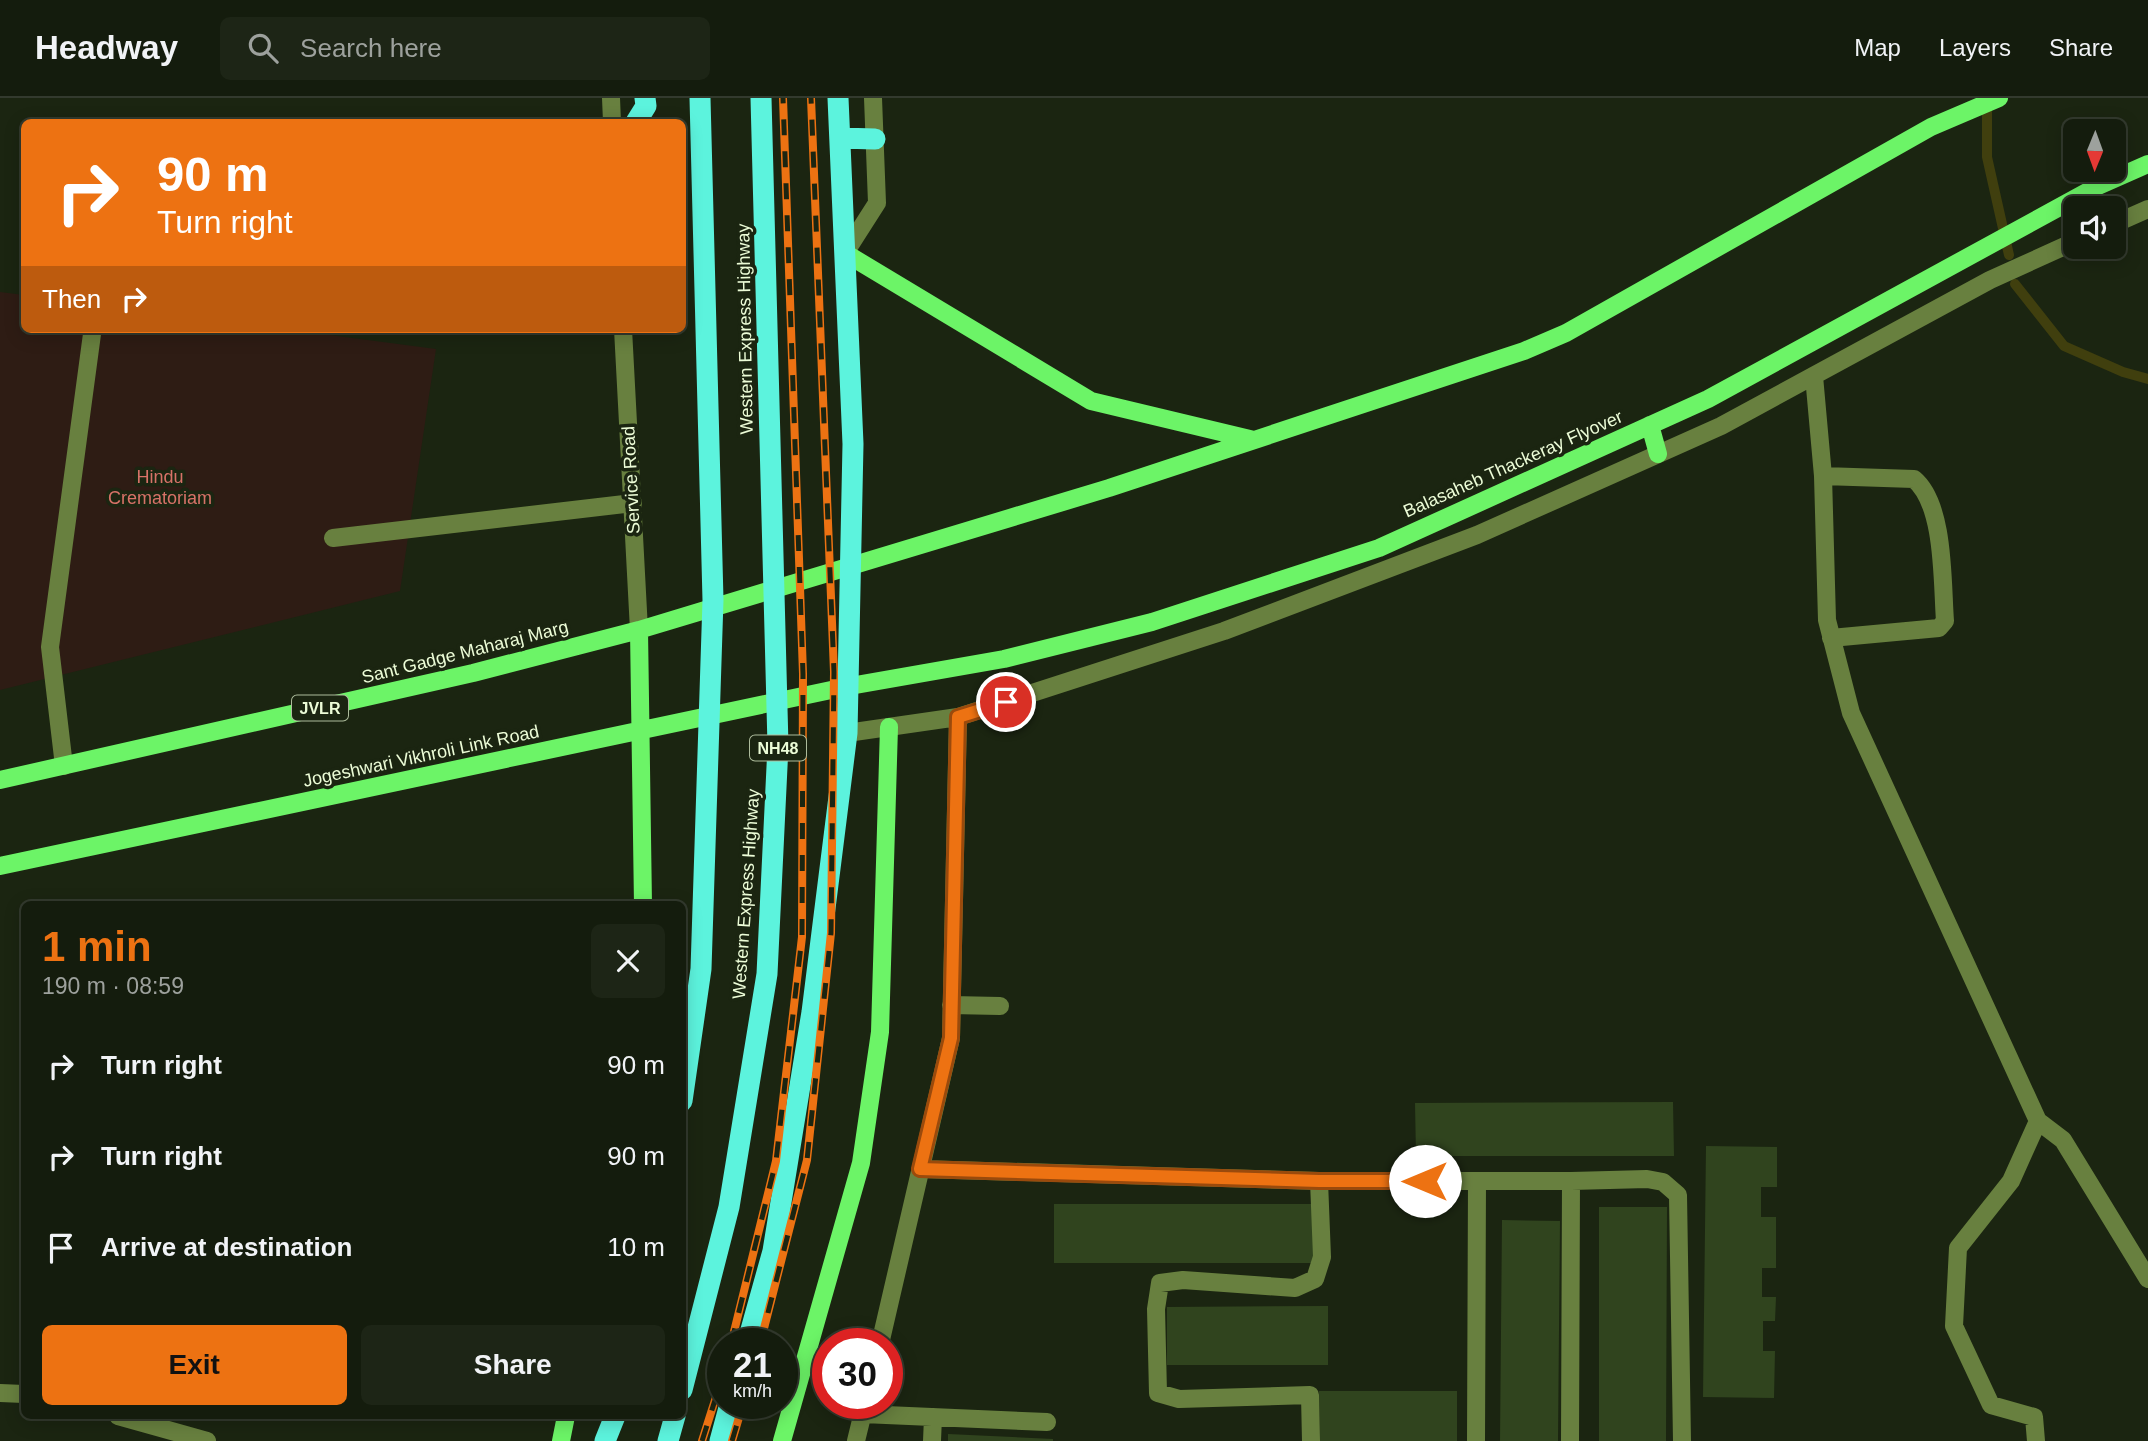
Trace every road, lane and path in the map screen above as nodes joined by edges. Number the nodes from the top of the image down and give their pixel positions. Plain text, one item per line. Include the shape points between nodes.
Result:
1 (611, 98) edge
2 (645, 98) edge
3 (701, 98) edge
4 (761, 98) edge
5 (838, 98) edge
6 (873, 98) edge
7 (1999, 98) edge
8 (612, 119) edge
9 (638, 119) edge
10 (840, 138) junction
11 (874, 139) junction
12 (2148, 164) edge
13 (2148, 208) edge
14 (2126, 218) edge
15 (2063, 248) edge
16 (845, 253) junction
17 (623, 333) edge
18 (92, 334) dead end
19 (1814, 376) junction
20 (1650, 425) junction
21 (1254, 440) junction
22 (1658, 454) junction
23 (1823, 476) junction
24 (632, 503) junction
25 (333, 538) dead end
26 (853, 564) junction
27 (639, 630) junction
28 (1831, 638) junction
29 (850, 686) junction
30 (958, 717) junction
31 (889, 727) junction
32 (642, 732) junction
33 (847, 733) junction
34 (64, 765) junction
35 (0, 779) edge
36 (0, 866) edge
37 (643, 901) edge
38 (951, 1005) junction
39 (1000, 1006) dead end
40 (686, 1073) edge
41 (2038, 1121) junction
42 (920, 1169) junction
43 (1319, 1181) junction
44 (1477, 1181) junction
45 (1571, 1181) junction
46 (2148, 1279) edge
47 (751, 1328) edge
48 (884, 1328) edge
49 (686, 1374) edge
50 (0, 1392) edge
51 (21, 1394) edge
52 (903, 1414) edge
53 (933, 1417) junction
54 (129, 1419) edge
55 (565, 1419) edge
56 (614, 1419) edge
57 (674, 1419) edge
58 (726, 1419) edge
59 (862, 1419) edge
60 (1047, 1422) dead end
61 (207, 1441) edge
62 (561, 1441) edge
63 (605, 1441) edge
64 (668, 1441) edge
65 (720, 1441) edge
66 (782, 1441) edge
67 (856, 1441) edge
68 (932, 1441) edge
69 (1311, 1441) edge
70 (1476, 1441) edge
71 (1570, 1441) edge
72 (1682, 1441) edge
73 (2036, 1441) edge

1 - 8 street
2 - 9 highway via 646,106
3 - 40 highway, bridge via 713,600 701,969
4 - 49 highway, Western Express Highway / NH48, bridge via 778,746 767,974 729,1207
5 - 10 highway
6 - 11 street
7 - 21 main road via 1931,127 1566,333
10 - 11 highway
10 - 16 highway
11 - 16 street via 877,203
12 - 20 main road, Balasaheb Thackeray Flyover via 2098,186 1708,399
13 - 14 street
15 - 19 street via 1990,280
16 - 21 main road via 1091,401
16 - 26 highway
17 - 24 street, Service Road
18 - 34 street via 50,647
19 - 22 street
19 - 23 street
20 - 22 main road
20 - 29 main road, Balasaheb Thackeray Flyover via 1378,548 1152,622 1004,659
21 - 26 main road
22 - 30 street via 1477,535 1224,631
23 - 28 street
23 - 28 street via 1914,479 1922,486 1939,536 1945,621 1939,628
24 - 25 street
24 - 27 street, Service Road
26 - 27 main road, Sant Gadge Maharaj Marg / JVLR
26 - 29 highway
27 - 32 main road
27 - 34 main road, Sant Gadge Maharaj Marg / JVLR via 473,673
28 - 41 street via 1851,713
29 - 32 main road, Jogeshwari Vikhroli Link Road
29 - 33 highway
30 - 31 street
30 - 38 street
31 - 33 street
31 - 66 main road via 880,1032 861,1163
32 - 36 main road, Jogeshwari Vikhroli Link Road
32 - 37 main road
33 - 47 highway via 812,1012 773,1251
34 - 35 main road, Sant Gadge Maharaj Marg / JVLR
38 - 39 street
38 - 42 street via 951,1038
41 - 46 street via 2063,1140
41 - 73 street via 2011,1181 1958,1248 1954,1326 1991,1405 2034,1417
42 - 43 street
42 - 48 street
43 - 44 street
43 - 69 street via 1322,1257 1315,1279 1296,1288 1183,1280 1160,1283 1156,1309 1158,1393 1179,1399 1310,1395
44 - 45 street
44 - 70 street
45 - 71 street
45 - 72 street via 1647,1179 1663,1182 1678,1195
50 - 51 street
52 - 53 street
53 - 60 street
53 - 68 street
54 - 61 street
55 - 62 main road
56 - 63 highway
57 - 64 highway
58 - 65 highway
59 - 67 street

